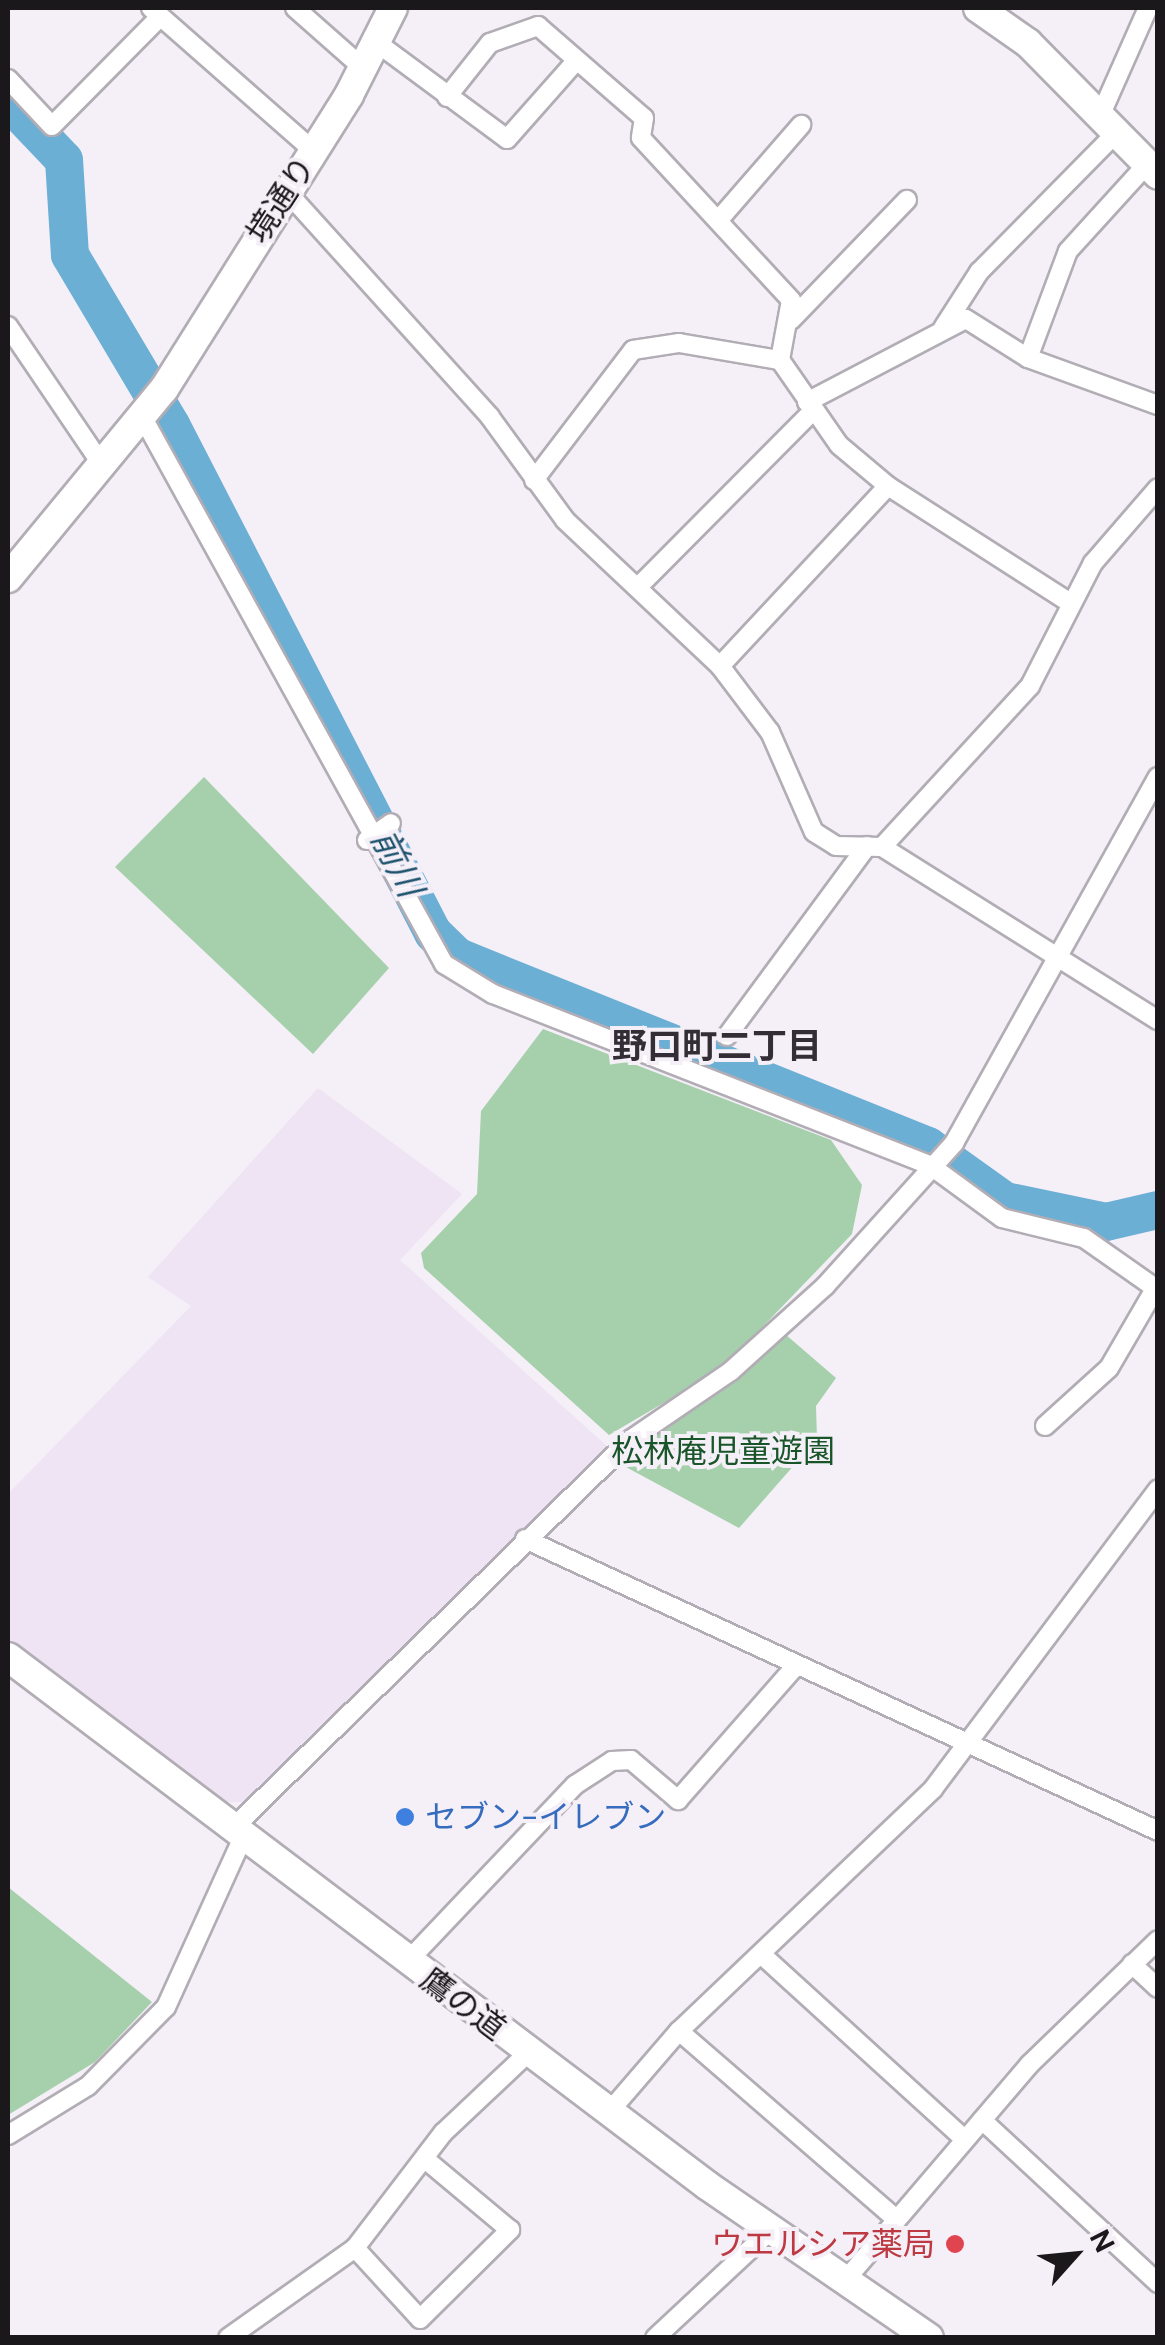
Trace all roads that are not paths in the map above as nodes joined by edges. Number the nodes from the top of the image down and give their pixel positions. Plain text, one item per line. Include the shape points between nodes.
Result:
1 (185, 8) edge
2 (295, 8) edge
3 (393, 8) edge
4 (978, 8) edge
5 (1148, 8) edge
6 (159, 16) edge
7 (376, 42) junction
8 (576, 61) junction
9 (363, 68) junction
10 (8, 78) edge
11 (448, 96) junction
12 (1109, 122) junction
13 (800, 125) dead end
14 (314, 151) junction
15 (1152, 169) edge
16 (287, 192) junction
17 (907, 200) dead end
18 (722, 216) junction
19 (791, 320) junction
20 (8, 326) edge
21 (943, 328) junction
22 (1028, 358) junction
23 (780, 360) junction
24 (151, 404) junction
25 (1158, 406) edge
26 (810, 407) junction
27 (102, 465) junction
28 (534, 480) junction
29 (888, 486) junction
30 (1158, 488) edge
31 (8, 578) edge
32 (638, 587) junction
33 (1070, 603) junction
34 (720, 666) junction
35 (1158, 776) edge
36 (391, 823) dead end
37 (368, 839) junction
38 (875, 847) junction
39 (1056, 952) junction
40 (1158, 1020) edge
41 (728, 1036) dead end
42 (935, 1163) junction
43 (1156, 1290) edge
44 (1045, 1426) dead end
45 (1158, 1489) edge
46 (525, 1539) junction
47 (8, 1657) edge
48 (794, 1668) junction
49 (967, 1750) junction
50 (1158, 1831) edge
51 (237, 1833) junction
52 (1158, 1940) edge
53 (760, 1954) junction
54 (407, 1962) junction
55 (1132, 1964) junction
56 (1158, 1988) edge
57 (680, 2031) junction
58 (528, 2052) junction
59 (609, 2112) junction
60 (982, 2120) junction
61 (8, 2134) edge
62 (964, 2139) junction
63 (426, 2160) junction
64 (896, 2219) junction
65 (772, 2229) junction
66 (355, 2248) junction
67 (848, 2277) junction
68 (1158, 2283) edge
69 (228, 2338) edge
70 (655, 2338) edge
71 (929, 2338) edge

1 - 6 street
2 - 9 street
3 - 7 street, 境通り
4 - 12 street
5 - 12 street
6 - 10 street via 52,126
6 - 14 street
7 - 9 street, 境通り
7 - 11 street
8 - 11 street via 538,26 521,30 490,44
8 - 11 street via 507,139
8 - 18 street via 644,118 640,138
9 - 14 street, 境通り
12 - 15 street
12 - 21 street via 979,272
13 - 18 street
14 - 16 street, 境通り
15 - 22 street via 1068,251
16 - 24 street, 境通り
16 - 28 street via 490,418
17 - 19 street
18 - 19 street via 791,300
19 - 23 street
20 - 27 street
21 - 22 street via 966,319
21 - 26 street
22 - 25 street
23 - 26 street
23 - 28 street via 679,344 633,350
24 - 27 street, 境通り
24 - 37 street
26 - 29 street
26 - 32 street
27 - 31 street, 境通り
28 - 32 street
29 - 33 street
29 - 34 street
30 - 33 street
32 - 34 street
33 - 38 street via 1030,686
34 - 38 street via 770,732 814,832 836,846
35 - 39 street
36 - 37 street
37 - 42 street via 426,944 463,980
38 - 39 street
38 - 41 street
39 - 40 street
39 - 42 street via 954,1143
42 - 43 street via 1002,1218 1084,1238
42 - 46 street via 824,1286 731,1371 630,1440
43 - 44 street via 1109,1368
45 - 49 street
46 - 48 street
46 - 51 street
47 - 51 street, 鷹の道
48 - 49 street
48 - 54 street via 678,1800 631,1760 612,1761 575,1786
49 - 50 street
49 - 53 street
51 - 54 street, 鷹の道
51 - 61 street via 166,2007 88,2086
52 - 55 street
53 - 57 street
53 - 62 street
54 - 58 street, 鷹の道
55 - 56 street
55 - 60 street
57 - 59 street
57 - 64 street
58 - 59 street, 鷹の道
58 - 63 street
59 - 65 street, 鷹の道
60 - 62 street
60 - 68 street
62 - 64 street
63 - 66 street
63 - 66 street via 510,2230 420,2319
64 - 67 street
65 - 67 street, 鷹の道
65 - 70 street
66 - 69 street
67 - 71 street, 鷹の道

